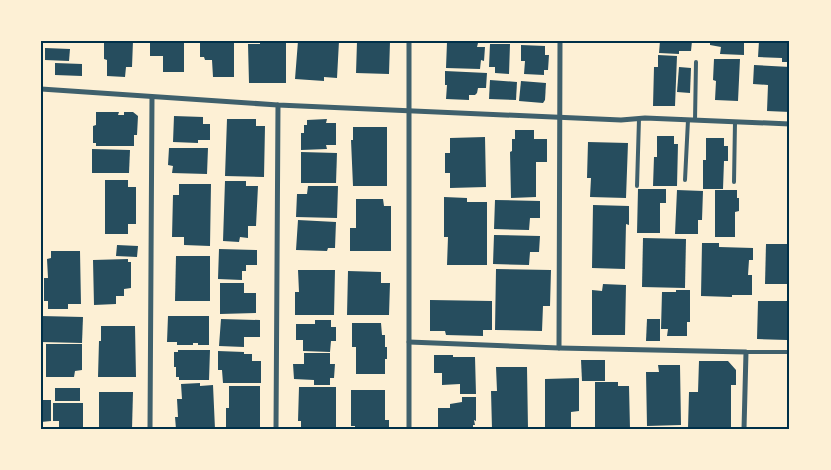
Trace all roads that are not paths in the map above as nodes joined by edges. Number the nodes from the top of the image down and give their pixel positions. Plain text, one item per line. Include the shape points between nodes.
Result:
1 (409, 41) edge
2 (560, 41) edge
3 (696, 62) dead end
4 (41, 89) edge
5 (152, 97) junction
6 (278, 105) junction
7 (409, 110) junction
8 (561, 117) junction
9 (639, 119) junction
10 (688, 120) junction
11 (695, 120) junction
12 (735, 122) junction
13 (790, 124) edge
14 (685, 180) dead end
15 (734, 182) dead end
16 (637, 186) dead end
17 (408, 342) junction
18 (559, 348) junction
19 (746, 352) junction
20 (790, 352) edge
21 (150, 429) edge
22 (276, 429) edge
23 (409, 429) edge
24 (744, 429) edge

1 - 7 street
2 - 8 street
3 - 11 lane
4 - 5 street
5 - 6 street
5 - 21 street
6 - 7 street
6 - 22 street
7 - 8 street
7 - 17 street
8 - 9 street
8 - 18 street
9 - 10 street
9 - 16 lane
10 - 11 street
10 - 14 lane
11 - 12 street
12 - 13 street
12 - 15 lane
17 - 18 street
17 - 23 street
18 - 19 street
19 - 20 lane
19 - 24 street

